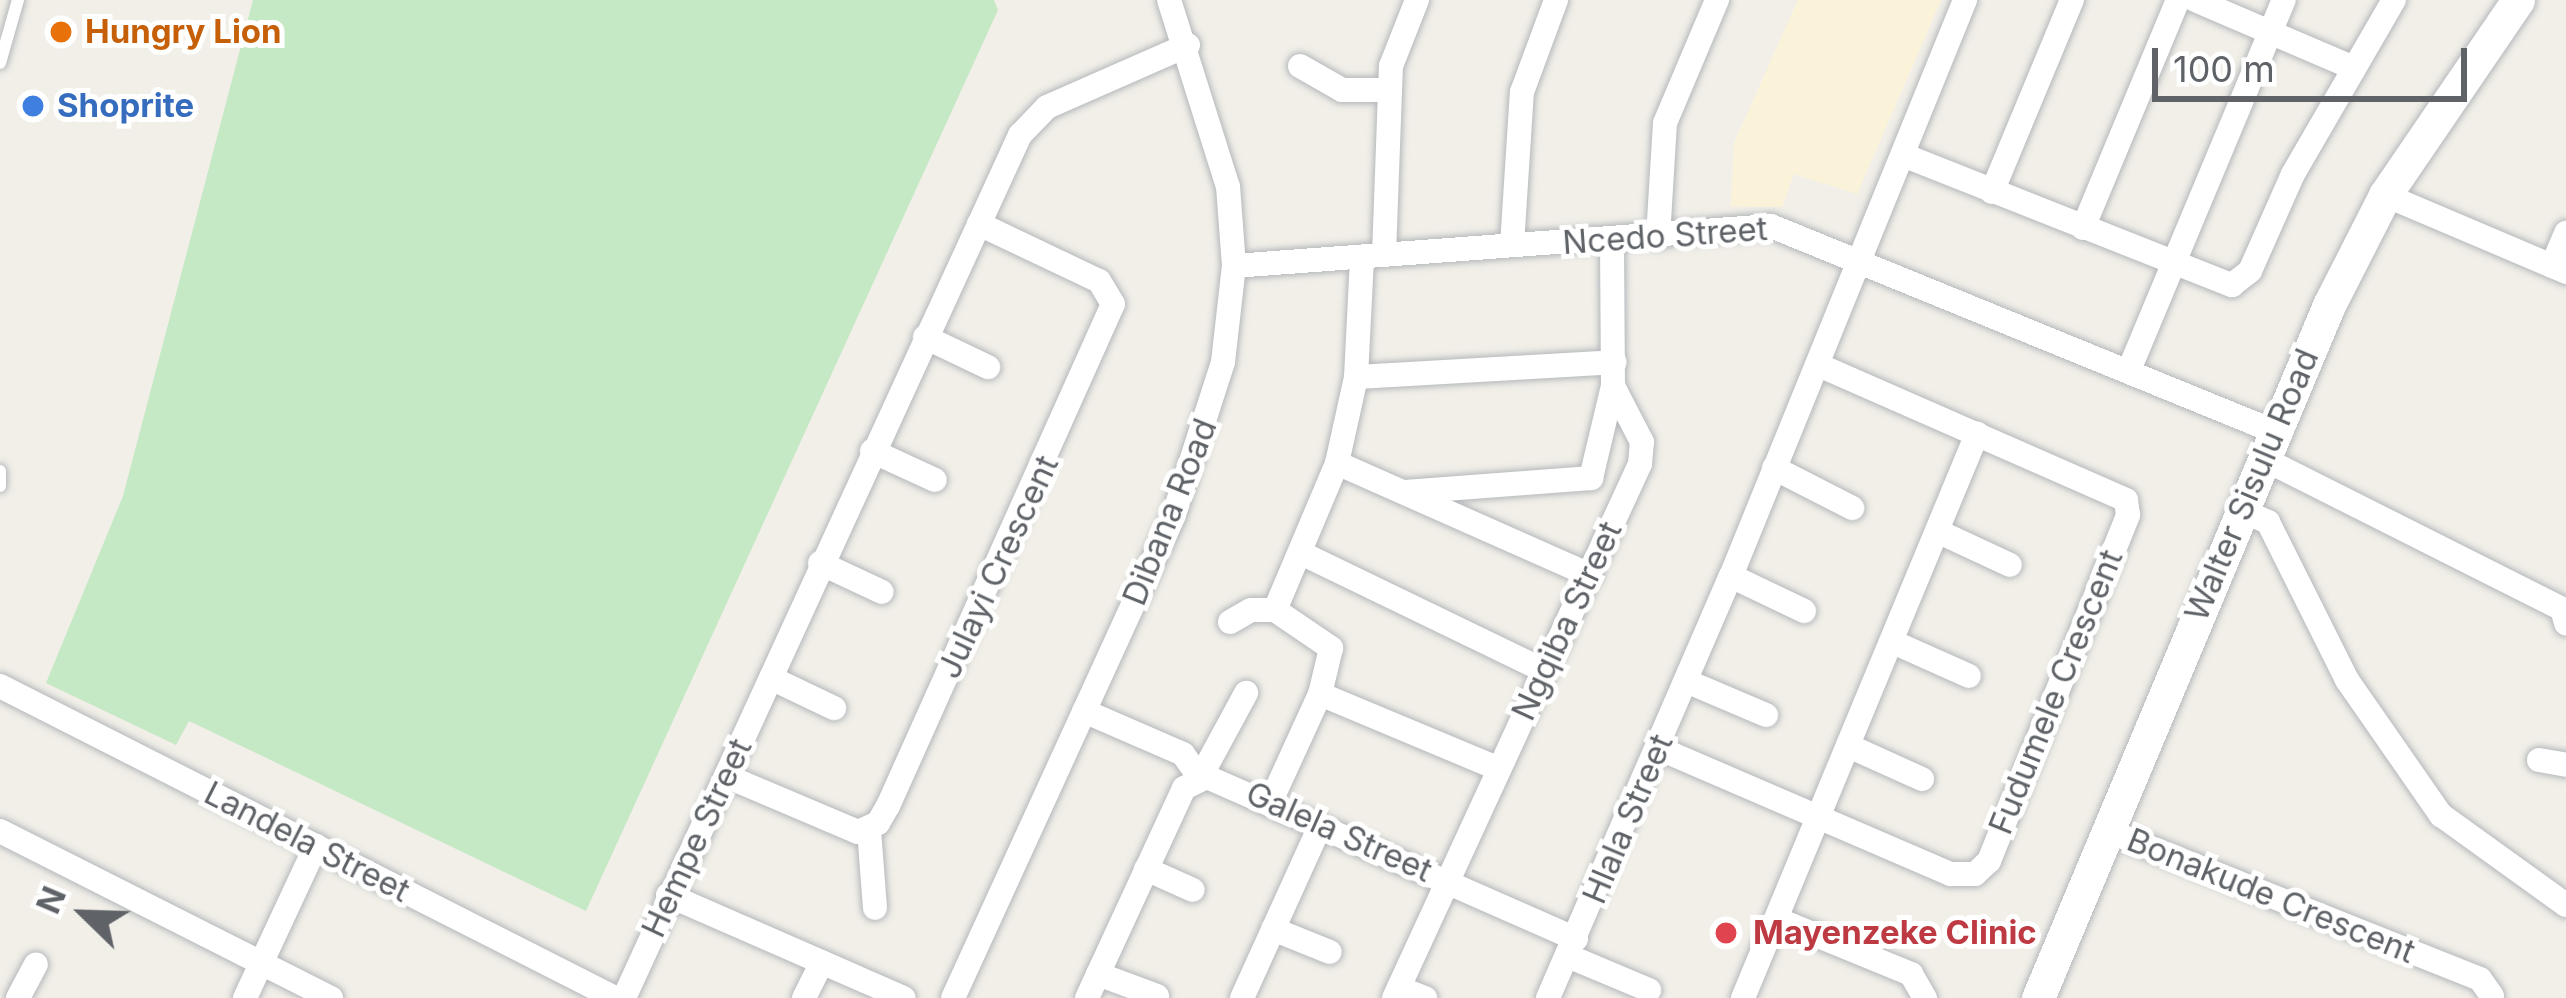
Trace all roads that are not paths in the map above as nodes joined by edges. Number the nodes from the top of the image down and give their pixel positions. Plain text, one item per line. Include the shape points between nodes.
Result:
1 (18, 0) edge
2 (1169, 0) edge
3 (1417, 0) edge
4 (1556, 0) edge
5 (1718, 0) edge
6 (1965, 0) edge
7 (2072, 0) edge
8 (2178, 0) edge
9 (2195, 0) edge
10 (2284, 0) edge
11 (2394, 0) edge
12 (2518, 0) edge
13 (2270, 32) junction
14 (1188, 45) junction
15 (0, 63) edge
16 (1300, 66) dead end
17 (2354, 68) junction
18 (1389, 90) junction
19 (1903, 154) junction
20 (1992, 192) junction
21 (2384, 196) junction
22 (979, 224) junction
23 (2083, 229) junction
24 (2566, 233) edge
25 (1658, 237) junction
26 (1612, 242) junction
27 (1512, 245) junction
28 (1373, 256) junction
29 (1860, 256) junction
30 (1234, 266) junction
31 (2173, 267) junction
32 (2559, 269) edge
33 (925, 338) junction
34 (1818, 365) junction
35 (988, 368) dead end
36 (2129, 370) junction
37 (1614, 374) junction
38 (1356, 377) junction
39 (1977, 434) junction
40 (2267, 444) junction
41 (872, 451) junction
42 (1337, 463) junction
43 (1774, 468) junction
44 (0, 471) edge
45 (935, 480) dead end
46 (0, 483) edge
47 (1406, 492) junction
48 (1852, 508) dead end
49 (2241, 510) junction
50 (1939, 532) junction
51 (1301, 553) junction
52 (820, 563) junction
53 (2010, 565) dead end
54 (1590, 575) junction
55 (1731, 576) junction
56 (882, 592) dead end
57 (1275, 610) junction
58 (1804, 610) dead end
59 (1230, 622) dead end
60 (2566, 623) edge
61 (1893, 642) junction
62 (1545, 671) junction
63 (1969, 676) dead end
64 (771, 678) junction
65 (1686, 681) junction
66 (0, 686) edge
67 (1246, 693) dead end
68 (1320, 694) junction
69 (835, 708) dead end
70 (1084, 711) junction
71 (1766, 715) dead end
72 (1850, 747) junction
73 (1658, 748) junction
74 (2539, 760) dead end
75 (2566, 765) edge
76 (1497, 768) junction
77 (726, 776) junction
78 (1199, 778) junction
79 (1922, 779) dead end
80 (1271, 801) junction
81 (1820, 820) junction
82 (1320, 826) junction
83 (869, 830) junction
84 (0, 831) edge
85 (2108, 831) junction
86 (316, 846) junction
87 (1146, 869) junction
88 (1447, 881) junction
89 (1193, 890) dead end
90 (668, 895) junction
91 (2566, 905) edge
92 (875, 908) dead end
93 (1779, 920) junction
94 (1273, 929) junction
95 (1572, 948) junction
96 (1330, 952) dead end
97 (822, 962) junction
98 (261, 963) junction
99 (36, 964) dead end
100 (1098, 974) junction
101 (1649, 990) dead end
102 (1396, 993) edge
103 (1156, 996) edge
104 (18, 998) edge
105 (245, 998) edge
106 (331, 998) edge
107 (619, 998) edge
108 (804, 998) edge
109 (904, 998) edge
110 (953, 998) edge
111 (1087, 998) edge
112 (1242, 998) edge
113 (1425, 998) edge
114 (1548, 998) edge
115 (1743, 998) edge
116 (1925, 998) edge
117 (2038, 998) edge
118 (2494, 998) edge

1 - 15 lane
2 - 14 street, Dibana Road
3 - 18 street
4 - 27 street via 1522,92
5 - 25 street via 1665,123
6 - 19 street, Hlala Street
7 - 20 street
8 - 23 street
9 - 13 street
10 - 13 street
11 - 17 street
12 - 21 street, Walter Sisulu Road
13 - 17 street
13 - 31 street
14 - 22 street, Hempe Street via 1040,112 1020,135
14 - 30 street, Dibana Road via 1228,187
16 - 18 street via 1342,90
17 - 31 street via 2242,280 2214,283
18 - 28 street
19 - 20 street
19 - 29 street, Hlala Street
20 - 23 street
21 - 32 street
21 - 40 street, Walter Sisulu Road
22 - 33 street, Hempe Street
22 - 83 street, Julayi Crescent via 1099,280 1113,304 898,785
23 - 31 street
24 - 32 street
25 - 26 street, Ncedo Street
25 - 29 street, Ncedo Street via 1771,226
26 - 27 street, Ncedo Street
26 - 37 street, Ngqiba Street
27 - 28 street, Ncedo Street
28 - 30 street, Ncedo Street
28 - 38 street
29 - 34 street, Hlala Street
29 - 36 street, Ncedo Street
30 - 70 street, Dibana Road via 1223,362 1197,461
31 - 36 street
33 - 35 street
33 - 41 street, Hempe Street
34 - 39 street, Fudumele Crescent
34 - 43 street, Hlala Street
36 - 40 street, Ncedo Street
37 - 38 street
37 - 47 street via 1591,478
37 - 54 street, Ngqiba Street via 1642,442 1640,464
38 - 42 street
39 - 50 street
39 - 81 street, Fudumele Crescent via 2119,491 2128,514 1989,861 1975,874 1951,874
40 - 49 street, Walter Sisulu Road
40 - 60 street, Ncedo Street via 2562,609
41 - 45 street
41 - 52 street, Hempe Street
42 - 47 street
42 - 51 street
43 - 48 street
43 - 55 street, Hlala Street
44 - 46 lane
47 - 54 street
49 - 85 street, Walter Sisulu Road
49 - 91 street via 2268,522 2347,680 2441,815
50 - 53 street
50 - 61 street
51 - 57 street
51 - 62 street
52 - 56 street
52 - 64 street, Hempe Street
54 - 62 street, Ngqiba Street
55 - 58 street
55 - 65 street, Hlala Street
57 - 59 street via 1251,610
57 - 68 street via 1331,648
61 - 63 street
61 - 72 street
62 - 76 street, Ngqiba Street
64 - 69 street
64 - 77 street, Hempe Street
65 - 71 street
65 - 73 street, Hlala Street
66 - 86 street, Landela Street
67 - 78 street
68 - 76 street
68 - 80 street
70 - 78 street via 1183,754
70 - 110 street, Dibana Road
72 - 79 street
72 - 81 street
73 - 81 street, Fudumele Crescent
73 - 95 street, Hlala Street
74 - 75 street
76 - 88 street, Ngqiba Street
77 - 83 street via 842,829
77 - 90 street, Hempe Street
78 - 80 street, Galela Street via 1217,777
78 - 87 street via 1184,788
80 - 82 street, Galela Street
81 - 93 street
82 - 88 street, Galela Street
82 - 94 street
83 - 92 street
84 - 98 street
85 - 117 street, Walter Sisulu Road
85 - 118 street, Bonakude Crescent via 2480,979
86 - 98 street
86 - 107 street, Landela Street
87 - 89 street
87 - 100 street
88 - 95 street, Galela Street
88 - 102 street, Ngqiba Street
90 - 97 street
90 - 107 street, Hempe Street
93 - 115 street
93 - 116 street via 1911,974
94 - 96 street
94 - 112 street
95 - 101 street
95 - 114 street, Hlala Street
97 - 108 street
97 - 109 street
98 - 105 street
98 - 106 street
99 - 104 street
100 - 103 street
100 - 111 street
102 - 113 street, Ngqiba Street

